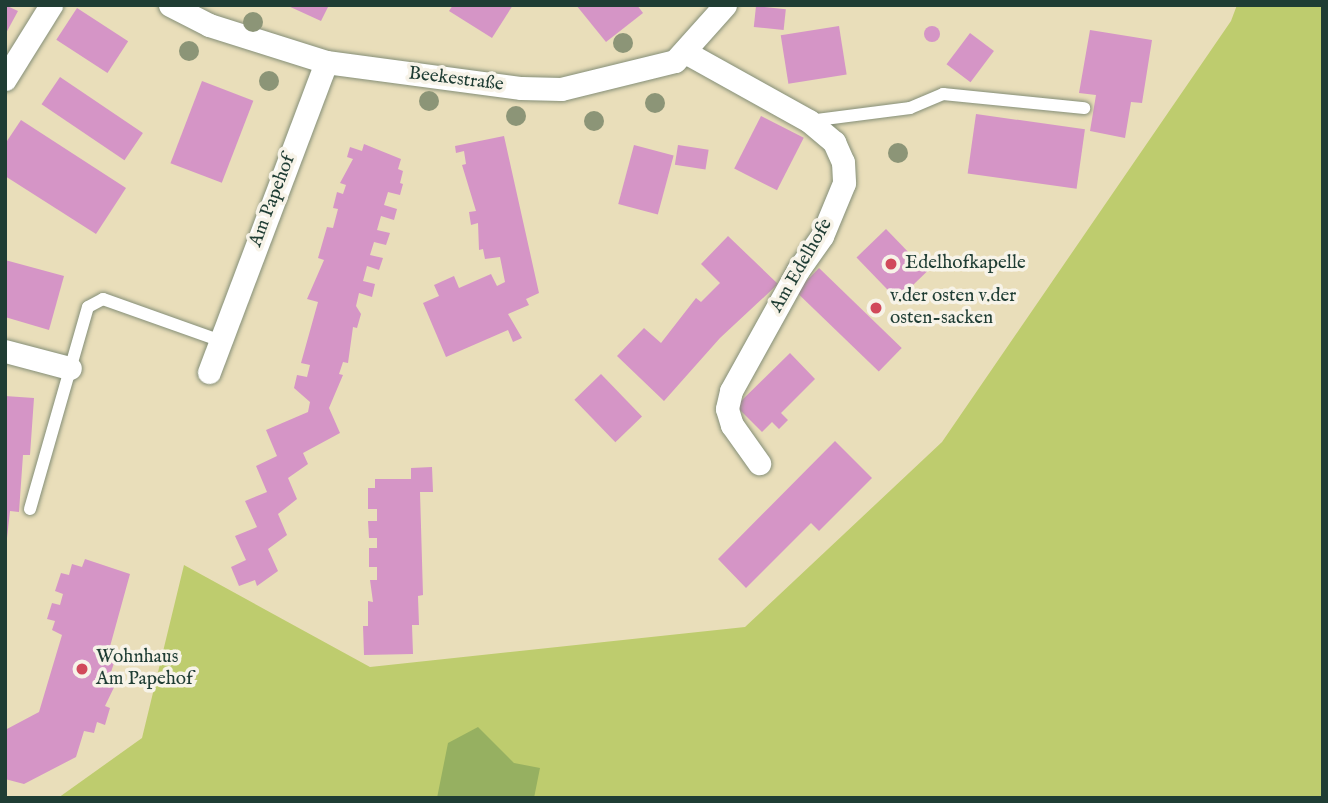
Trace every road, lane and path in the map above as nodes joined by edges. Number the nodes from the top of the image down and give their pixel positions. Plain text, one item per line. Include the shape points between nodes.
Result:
1 (51, 5) edge
2 (170, 5) edge
3 (725, 5) edge
4 (685, 52) junction
5 (326, 62) junction
6 (5, 79) edge
7 (1084, 108) dead end
8 (809, 121) junction
9 (221, 341) junction
10 (5, 351) edge
11 (70, 368) junction
12 (209, 372) dead end
13 (759, 463) dead end
14 (30, 509) dead end

1 - 6 street
2 - 5 street, Beekestraße via 209,25
3 - 4 street, Beekestraße
4 - 5 street, Beekestraße via 675,61 636,74 561,89 521,88
4 - 8 street, Am Edelhofe
5 - 9 street, Am Papehof
7 - 8 lane via 943,94 910,108
8 - 13 street, Am Edelhofe via 834,142 843,162 844,183 822,236 798,270 732,391 727,409 732,425
9 - 11 lane via 103,299 88,307
9 - 12 street, Am Papehof
10 - 11 street
11 - 14 lane

